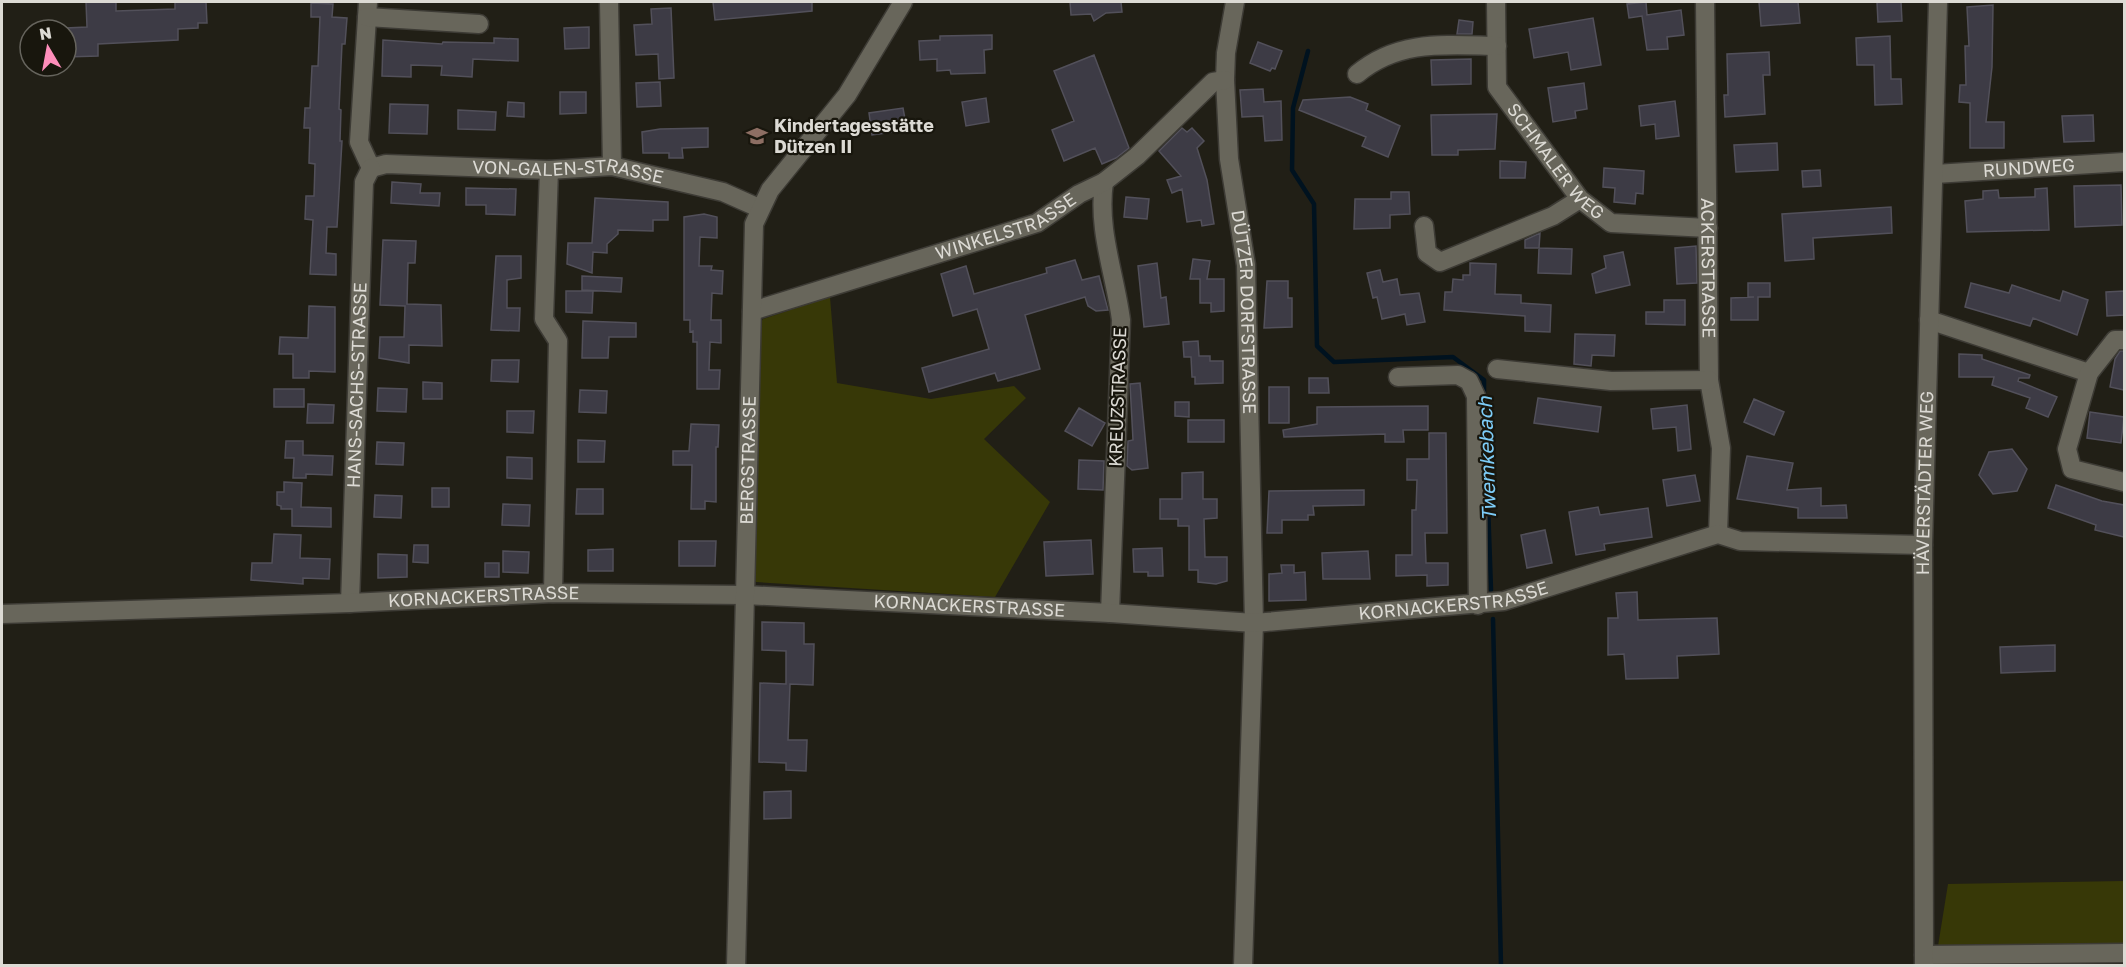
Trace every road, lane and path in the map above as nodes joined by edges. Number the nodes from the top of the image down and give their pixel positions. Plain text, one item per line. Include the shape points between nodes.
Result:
1 (609, 2) edge
2 (903, 2) edge
3 (1235, 2) edge
4 (1496, 2) edge
5 (1706, 2) edge
6 (1938, 2) edge
7 (367, 9) edge
8 (479, 24) dead end
9 (1497, 46) junction
10 (1357, 74) dead end
11 (1225, 80) junction
12 (2124, 162) edge
13 (612, 166) junction
14 (371, 168) junction
15 (549, 170) junction
16 (1935, 174) junction
17 (1104, 182) junction
18 (1580, 199) junction
19 (759, 207) junction
20 (1424, 226) dead end
21 (1708, 228) junction
22 (752, 311) junction
23 (1929, 320) junction
24 (2124, 340) edge
25 (1497, 369) dead end
26 (2089, 373) junction
27 (1398, 377) dead end
28 (1709, 380) junction
29 (2124, 482) edge
30 (1718, 534) junction
31 (1923, 545) junction
32 (553, 593) junction
33 (745, 595) junction
34 (350, 603) junction
35 (1478, 604) junction
36 (1110, 613) junction
37 (2, 614) edge
38 (1254, 624) junction
39 (2124, 953) edge
40 (1924, 960) edge
41 (736, 966) edge
42 (1243, 966) edge

1 - 13 street
2 - 19 street, BERGSTRASSE via 847,95
3 - 11 street, DÜTZER DORFSTRASSE
4 - 9 street, SCHMALER WEG
5 - 21 street, ACKERSTRASSE
6 - 16 street, HÄVERSTÄDTER WEG
7 - 8 street
7 - 14 street via 359,142
9 - 10 street via 1426,45 1380,56
9 - 18 street, SCHMALER WEG via 1497,87
11 - 17 street, WINKELSTRASSE via 1213,82 1137,156
11 - 38 street, DÜTZER DORFSTRASSE via 1229,159 1246,265
12 - 16 street, RUNDWEG
13 - 15 street, VON-GALEN-STRASSE
13 - 19 street, VON-GALEN-STRASSE via 723,192
14 - 15 street, VON-GALEN-STRASSE via 386,164
14 - 34 street, HANS-SACHS-STRASSE via 364,182
15 - 32 street via 544,319 558,340
16 - 23 street, HÄVERSTÄDTER WEG
17 - 22 street, WINKELSTRASSE via 1037,223
17 - 36 street, KREUZSTRASSE via 1101,218 1121,320
18 - 20 street via 1553,216 1440,262 1427,253
18 - 21 street, SCHMALER WEG via 1611,223
19 - 22 street, BERGSTRASSE via 752,243
21 - 28 street, ACKERSTRASSE
22 - 33 street, BERGSTRASSE
23 - 26 street
23 - 31 street, HÄVERSTÄDTER WEG
24 - 26 street via 2115,340
25 - 28 street via 1611,381
26 - 29 street via 2067,449 2072,469
27 - 35 street via 1458,375 1469,381 1476,396
28 - 30 street, ACKERSTRASSE via 1721,448
30 - 31 street via 1740,541
30 - 35 street, KORNACKERSTRASSE via 1504,601
31 - 40 street, HÄVERSTÄDTER WEG
32 - 33 street, KORNACKERSTRASSE
32 - 34 street, KORNACKERSTRASSE
33 - 36 street, KORNACKERSTRASSE
33 - 41 street, BERGSTRASSE
34 - 37 street, KORNACKERSTRASSE
35 - 38 street, KORNACKERSTRASSE
36 - 38 street, KORNACKERSTRASSE
38 - 42 street, DÜTZER DORFSTRASSE
39 - 40 street

